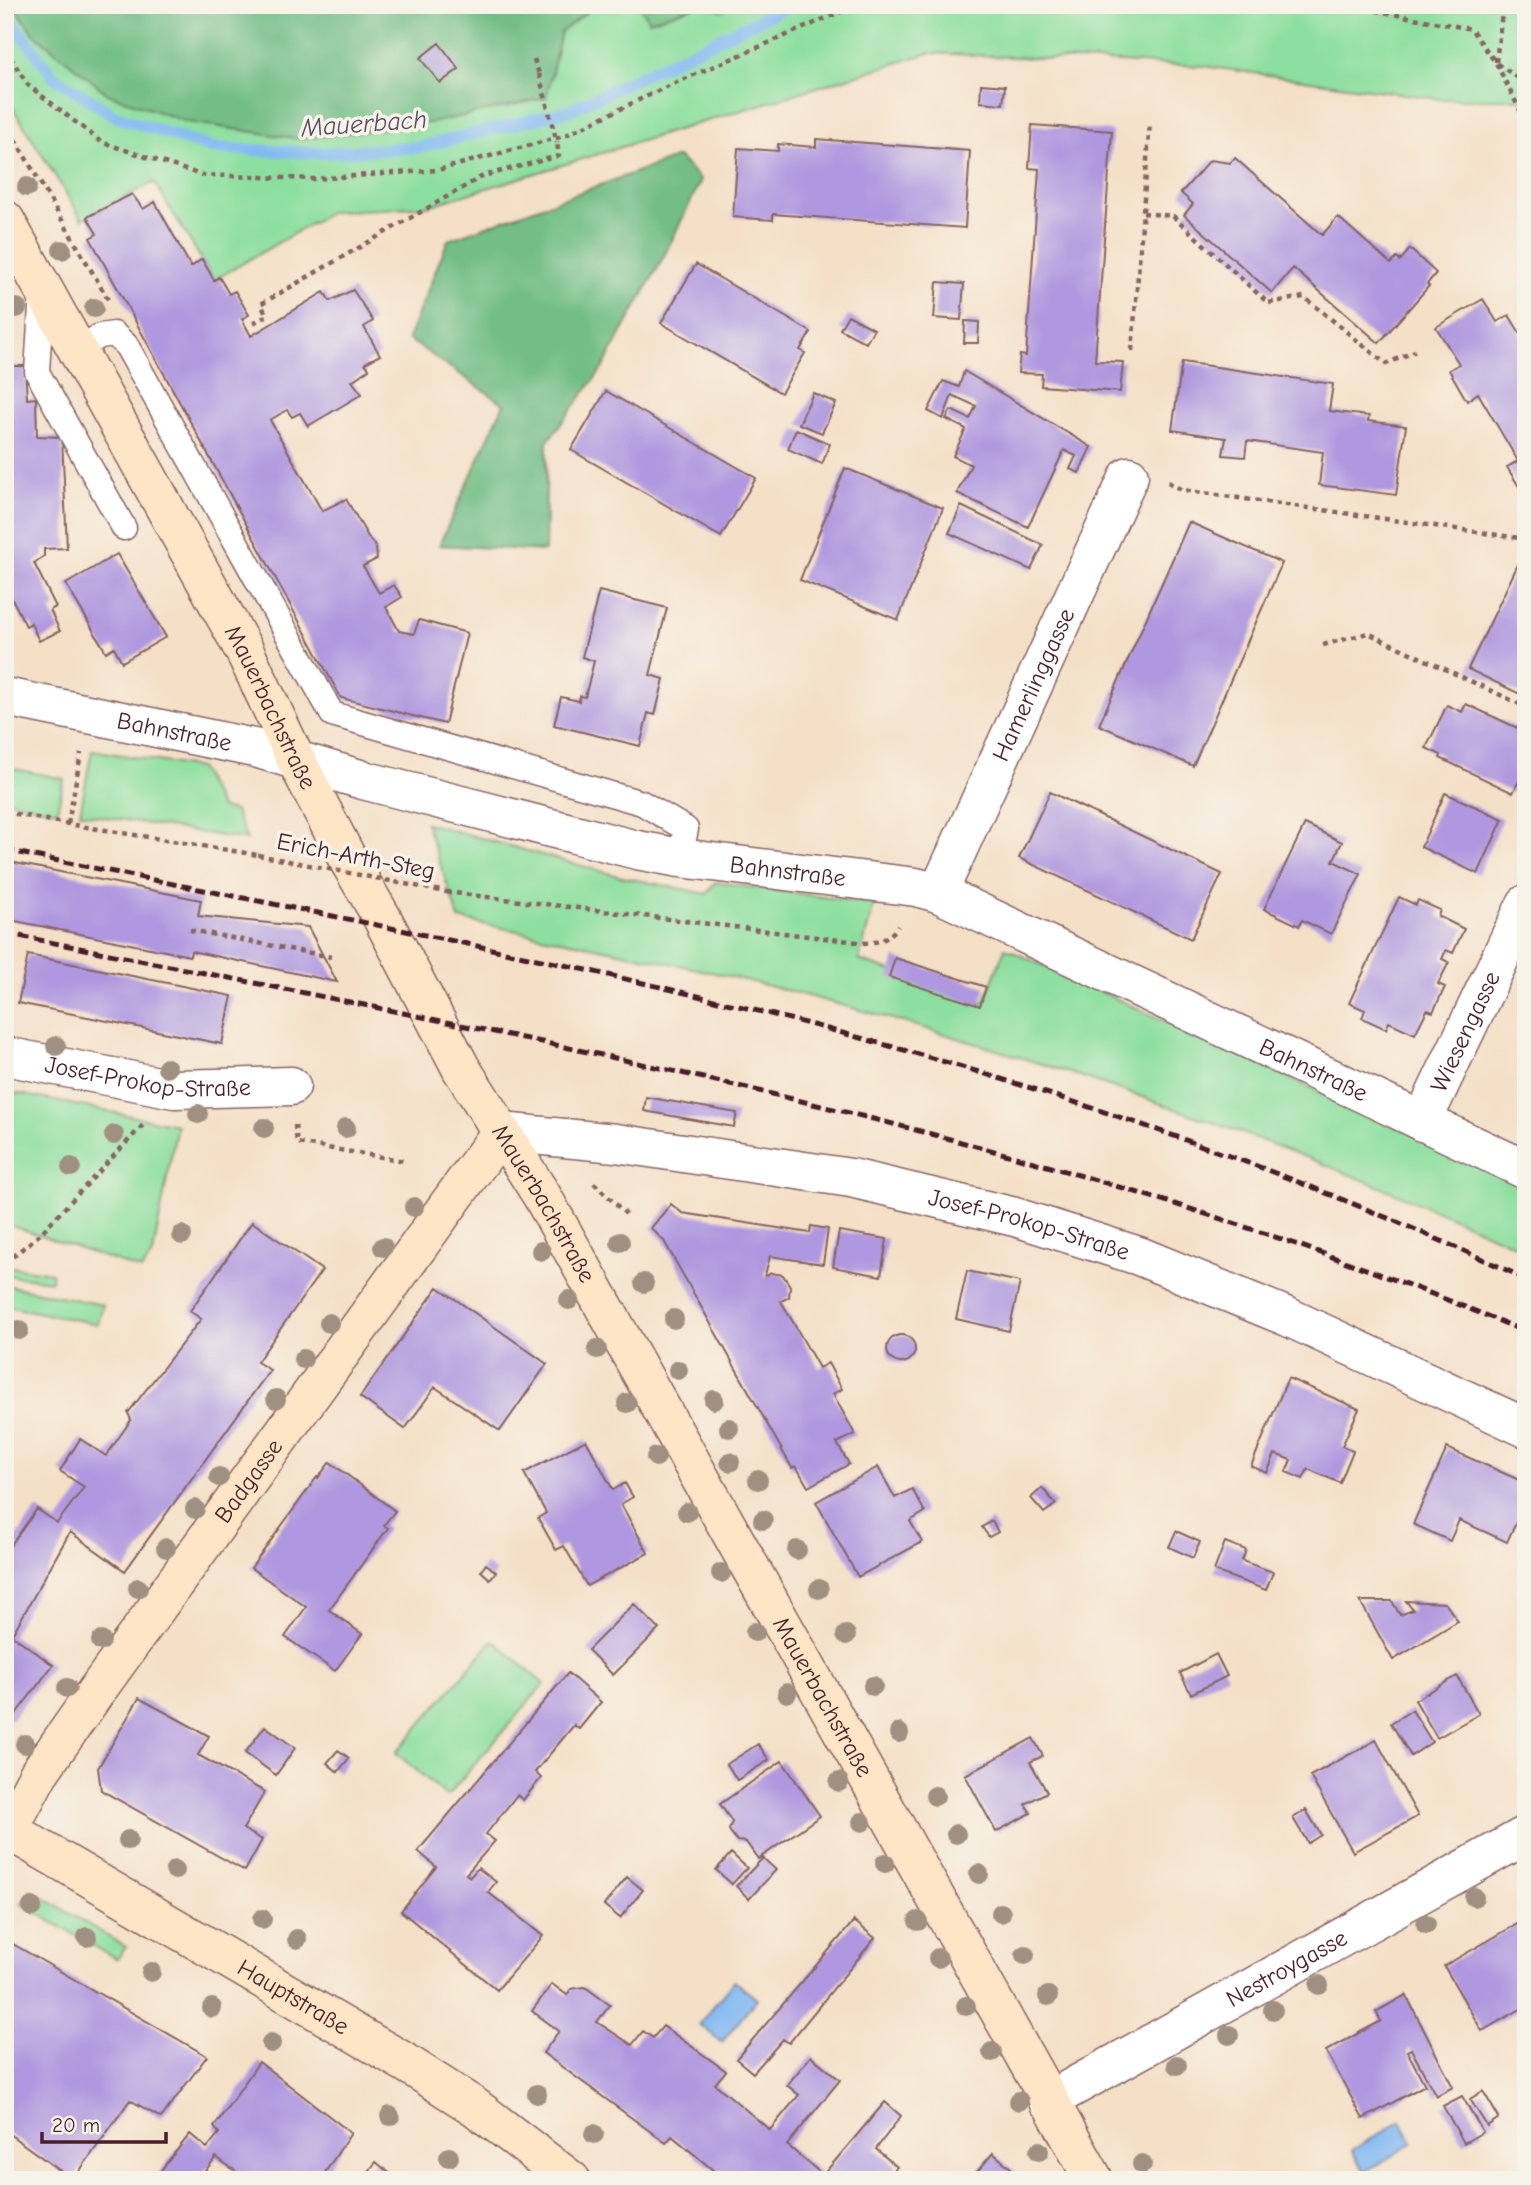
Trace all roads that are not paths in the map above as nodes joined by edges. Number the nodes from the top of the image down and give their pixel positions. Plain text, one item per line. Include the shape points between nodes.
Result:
1 (5, 220) edge
2 (42, 286) junction
3 (77, 349) junction
4 (1146, 477) road end
5 (124, 528) dead end
6 (5, 697) edge
7 (296, 760) junction
8 (680, 858) junction
9 (927, 890) junction
10 (1526, 904) edge
11 (5, 1056) edge
12 (291, 1086) road end
13 (1422, 1122) junction
14 (501, 1132) junction
15 (1526, 1170) edge
16 (1526, 1428) edge
17 (7, 1832) edge
18 (1526, 1835) edge
19 (1048, 2101) junction
20 (571, 2180) edge
21 (1094, 2180) edge

1 - 2 main road, Mauerbachstraße
2 - 3 main road, Mauerbachstraße
2 - 5 lane via 37,372
3 - 7 main road, Mauerbachstraße via 245,652
3 - 8 lane via 114,334 126,345 332,714 642,803 686,829
4 - 9 street, Hamerlinggasse
6 - 7 street, Bahnstraße via 259,748
7 - 8 street, Bahnstraße
7 - 14 main road, Mauerbachstraße via 461,1068
8 - 9 street, Bahnstraße
9 - 13 street, Bahnstraße
10 - 13 street, Wiesengasse
11 - 12 street, Josef-Prokop-Straße via 174,1089
13 - 15 street, Bahnstraße
14 - 16 street, Josef-Prokop-Straße via 617,1143 851,1178 1015,1217 1139,1256 1287,1317
14 - 17 main road, Badgasse via 95,1693 39,1773
14 - 19 main road, Mauerbachstraße via 542,1196
17 - 20 main road, Hauptstraße via 406,2063 475,2107
18 - 19 street, Nestroygasse
19 - 21 main road, Mauerbachstraße

